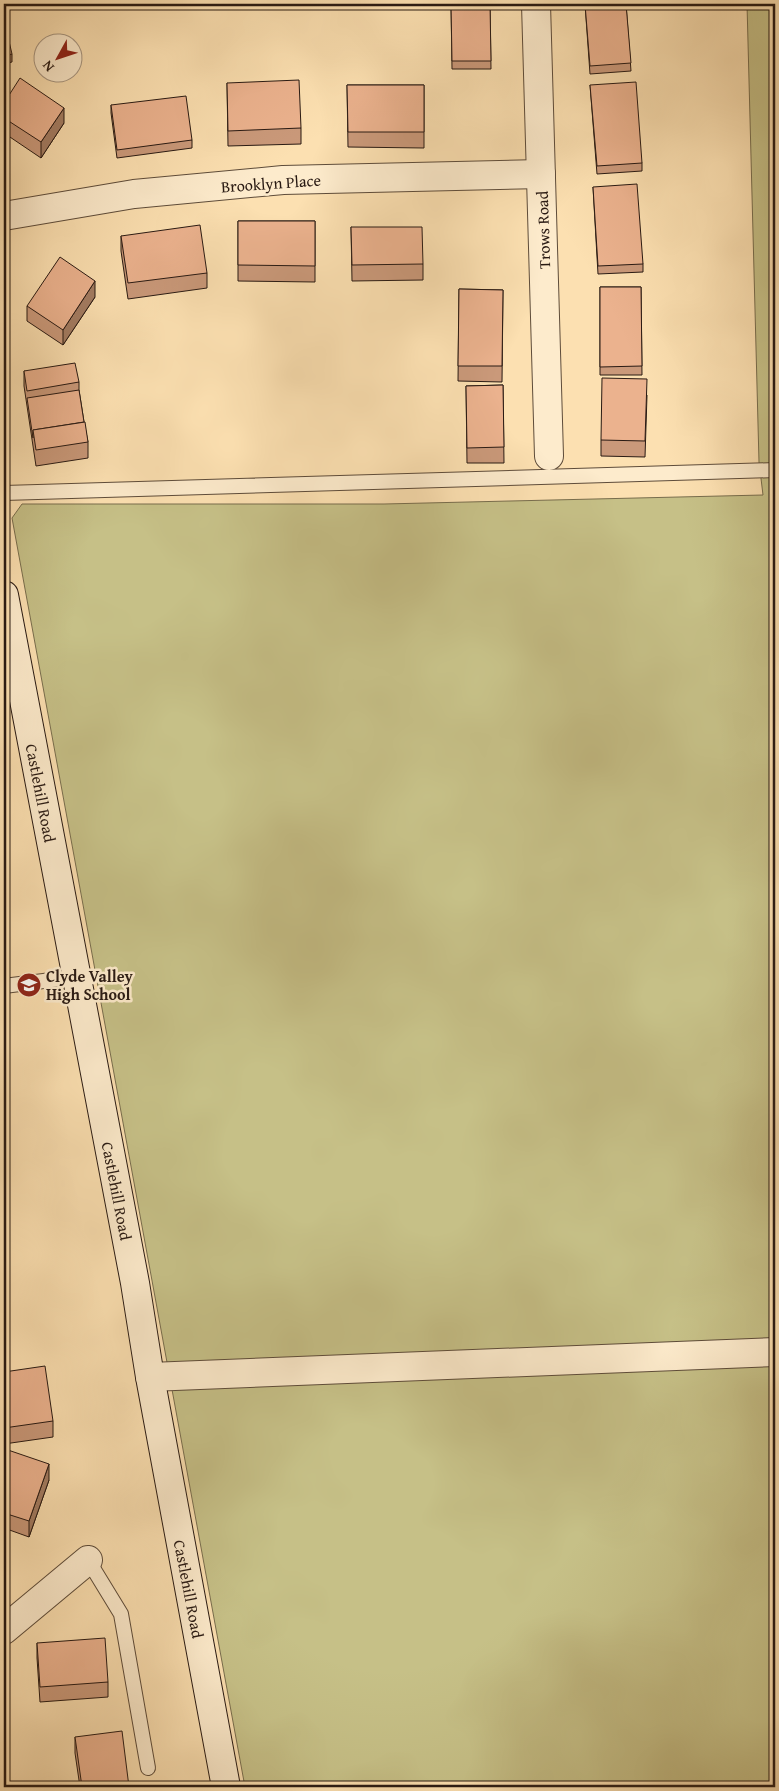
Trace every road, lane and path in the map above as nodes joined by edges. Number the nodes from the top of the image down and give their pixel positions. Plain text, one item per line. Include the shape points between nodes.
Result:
1 (536, 4) edge
2 (541, 174) junction
3 (4, 216) edge
4 (549, 456) dead end
5 (775, 470) edge
6 (4, 493) edge
7 (4, 595) edge
8 (75, 977) junction
9 (4, 986) edge
10 (775, 1352) edge
11 (150, 1377) junction
12 (88, 1560) joint
13 (4, 1630) edge
14 (148, 1768) dead end
15 (226, 1787) edge

1 - 2 street, Trows Road
2 - 3 street, Brooklyn Place via 283,180 134,194
2 - 4 street, Trows Road
5 - 6 lane
7 - 8 street, Castlehill Road
8 - 9 lane
8 - 11 street, Castlehill Road
10 - 11 street
11 - 15 street, Castlehill Road
12 - 13 street
12 - 14 lane via 121,1614

